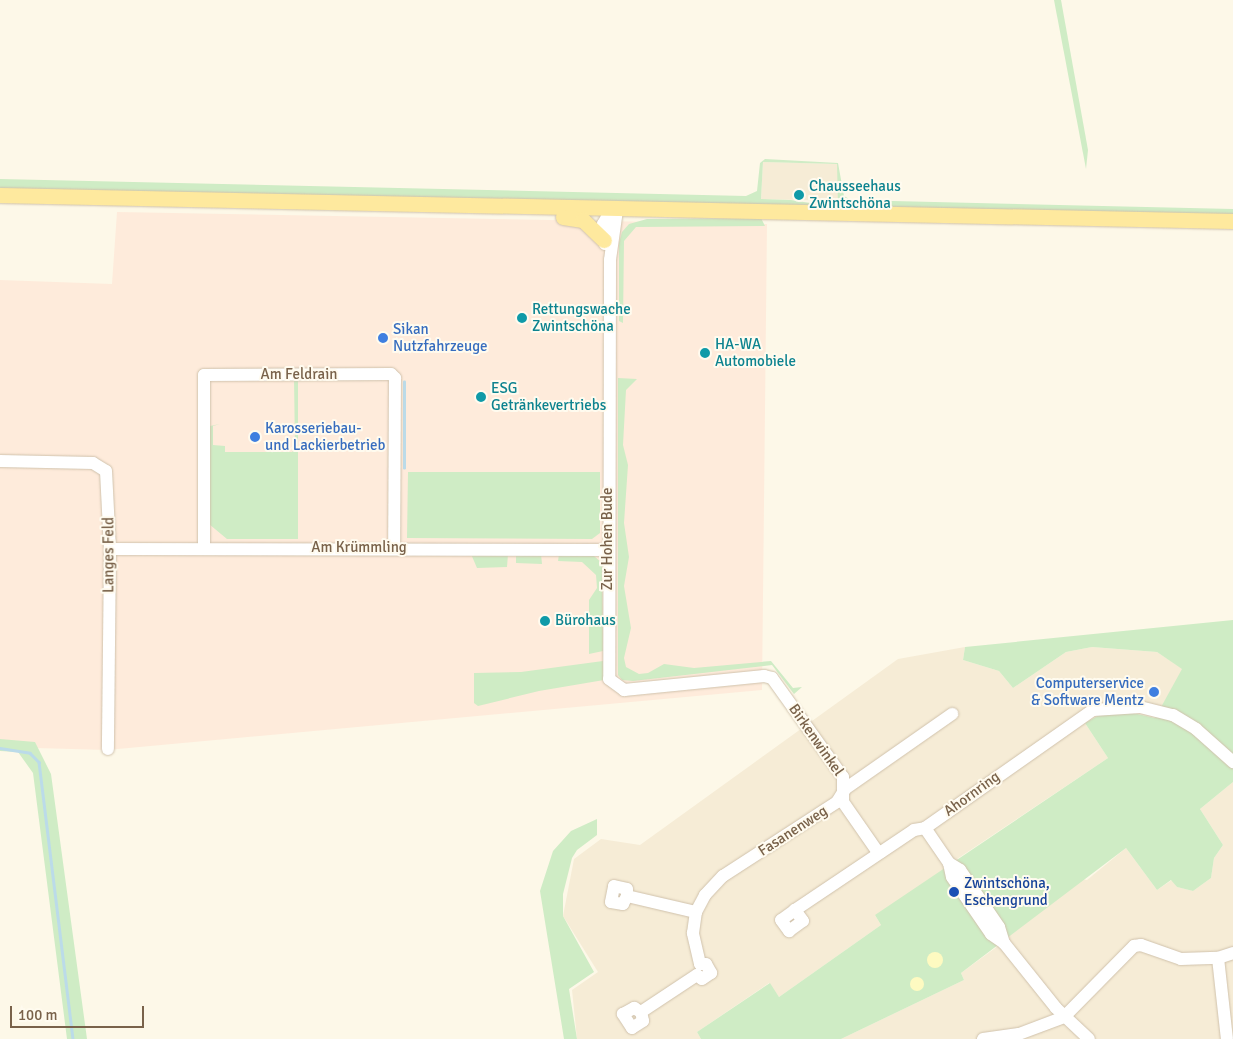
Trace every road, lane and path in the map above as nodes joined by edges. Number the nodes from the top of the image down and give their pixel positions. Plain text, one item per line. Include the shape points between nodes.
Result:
1 (0, 195) edge
2 (500, 206) junction
3 (614, 210) junction
4 (1233, 221) edge
5 (604, 240) junction
6 (610, 260) junction
7 (0, 461) edge
8 (110, 548) junction
9 (204, 548) junction
10 (394, 548) junction
11 (608, 550) junction
12 (772, 678) joint
13 (1156, 711) junction
14 (952, 714) dead end
15 (108, 749) dead end
16 (1233, 762) edge
17 (1233, 772) edge
18 (843, 792) junction
19 (925, 828) junction
20 (881, 852) junction
21 (628, 896) dead end
22 (795, 910) dead end
23 (696, 912) junction
24 (1226, 956) edge
25 (698, 970) junction
26 (711, 973) dead end
27 (641, 1012) dead end
28 (1064, 1016) junction
29 (1233, 1020) edge
30 (984, 1039) edge
31 (1089, 1039) edge
32 (1227, 1039) edge

1 - 2 main road
2 - 3 main road
2 - 5 main road via 526,214 583,220
3 - 4 main road
3 - 5 street, Zur Hohen Bude via 603,224
3 - 6 street, Zur Hohen Bude
5 - 6 street, Zur Hohen Bude
6 - 11 street, Zur Hohen Bude
7 - 8 street, Langes Feld via 101,465 108,478
8 - 9 street, Am Krümmling
8 - 15 street, Langes Feld
9 - 10 street, Am Krümmling
9 - 10 street, Am Feldrain via 204,375 391,374 395,378
10 - 11 street, Am Krümmling
11 - 12 street, Zur Hohen Bude via 607,670 615,685 624,690 636,690 764,676
12 - 18 street, Birkenwinkel via 843,777
13 - 16 street, Ahornring via 1196,729
13 - 17 street, Ahornring via 1196,738
13 - 19 street, Ahornring via 1110,706 1082,715
14 - 18 street, Fasanenweg
18 - 20 street, Birkenwinkel via 843,802 877,851
18 - 23 street, Fasanenweg via 837,802 723,876 705,895
19 - 20 street, Ahornring via 914,830
19 - 28 street via 949,862 952,877 992,934 1004,943
20 - 22 street, Ahornring
21 - 23 street
23 - 25 street, Fasanenweg via 693,933
24 - 28 street via 1181,960 1141,945 1134,946
24 - 29 street
24 - 32 street
25 - 26 street via 706,964
25 - 27 street
28 - 30 street via 1019,1034
28 - 31 street

